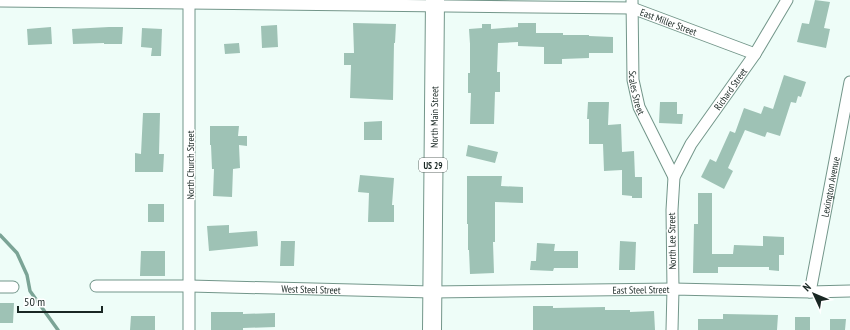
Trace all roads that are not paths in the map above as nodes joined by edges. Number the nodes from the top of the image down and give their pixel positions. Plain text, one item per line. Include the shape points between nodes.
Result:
1 (787, 0) edge
2 (0, 1) edge
3 (189, 2) edge
4 (435, 3) edge
5 (632, 4) edge
6 (755, 54) junction
7 (850, 82) edge
8 (674, 177) junction
9 (96, 286) dead end
10 (190, 286) junction
11 (0, 287) edge
12 (13, 287) dead end
13 (673, 289) junction
14 (850, 291) edge
15 (432, 292) junction
16 (810, 292) junction
17 (189, 330) edge
18 (432, 330) edge
19 (672, 330) edge

1 - 6 street, Richard Street
2 - 3 street, East Miller Street
3 - 4 street, East Miller Street
3 - 10 street, North Church Street
4 - 5 street, East Miller Street
4 - 15 main road, North Main Street / US 29
5 - 6 street, East Miller Street
5 - 8 street, Scales Street via 634,80 639,107
6 - 8 street, Richard Street via 691,144
7 - 16 street, Lexington Avenue
8 - 13 street, North Lee Street
9 - 10 street, West Steel Street
10 - 15 street, West Steel Street
10 - 17 street, North Church Street
11 - 12 street
13 - 15 street, East Steel Street
13 - 16 street, East Steel Street
13 - 19 street, North Lee Street
14 - 16 street, East Steel Street
15 - 18 main road, North Main Street / US 29

